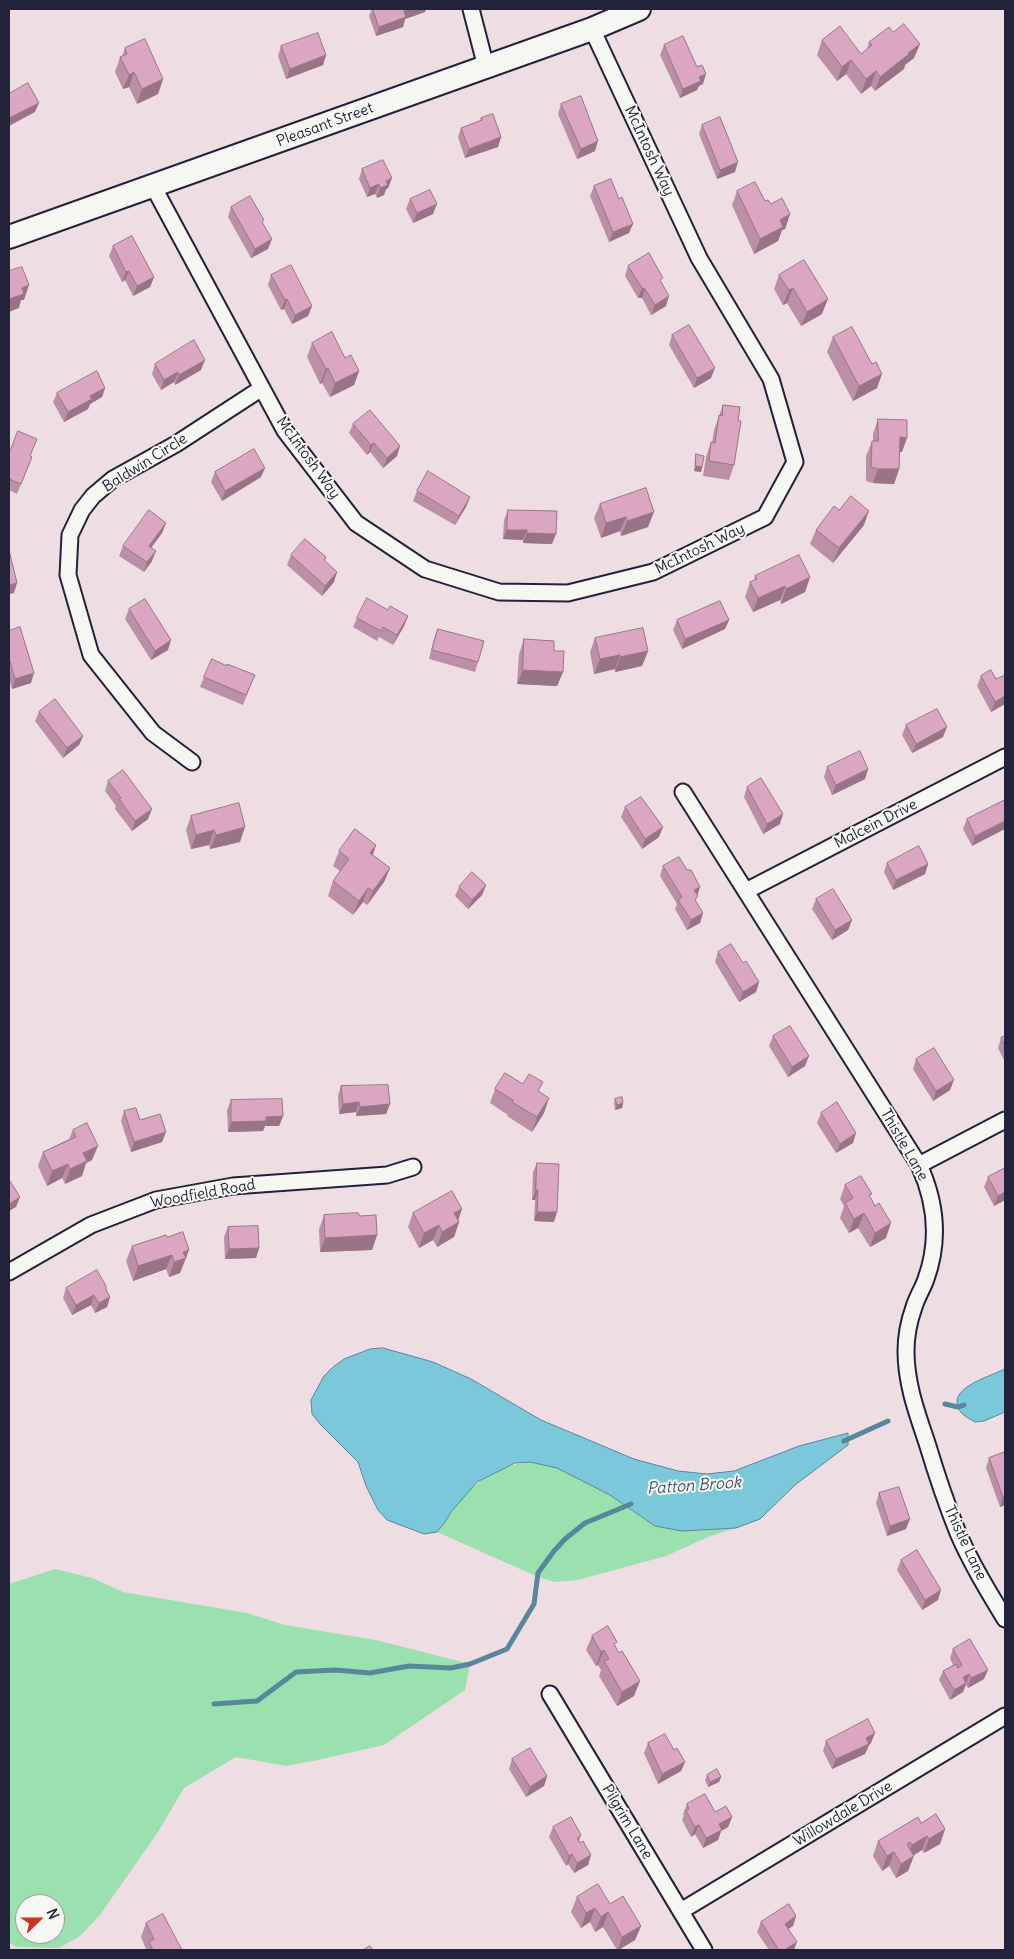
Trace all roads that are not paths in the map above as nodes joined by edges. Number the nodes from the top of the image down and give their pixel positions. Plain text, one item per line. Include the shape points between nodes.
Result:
1 (471, 9) edge
2 (639, 9) edge
3 (592, 29) junction
4 (486, 67) junction
5 (153, 186) junction
6 (9, 237) edge
7 (262, 388) junction
8 (1005, 757) edge
9 (192, 762) dead end
10 (683, 792) dead end
11 (746, 891) junction
12 (1005, 1120) edge
13 (919, 1165) junction
14 (413, 1167) dead end
15 (9, 1272) edge
16 (1005, 1619) edge
17 (550, 1694) dead end
18 (1005, 1716) edge
19 (681, 1911) junction
20 (704, 1950) edge

1 - 4 street
2 - 3 street, Pleasant Street
3 - 4 street, Pleasant Street
3 - 7 street, McIntosh Way via 699,258 771,379 795,462 765,517 653,572 568,593 500,592 425,569 356,523 285,431
4 - 5 street, Pleasant Street
5 - 6 street, Pleasant Street
5 - 7 street, McIntosh Way
7 - 9 street, Baldwin Circle via 176,444 113,479 82,510 70,535 68,575 91,655 153,733
8 - 11 street, Malcein Drive
10 - 11 street, Thistle Lane
11 - 13 street, Thistle Lane
12 - 13 street
13 - 16 street, Thistle Lane via 927,1183 935,1233 933,1258 908,1328 906,1369 910,1391 959,1534
14 - 15 street, Woodfield Road via 387,1175 233,1186 156,1200 92,1225
17 - 19 street, Pilgrim Lane
18 - 19 street, Willowdale Drive
19 - 20 street, Pilgrim Lane

